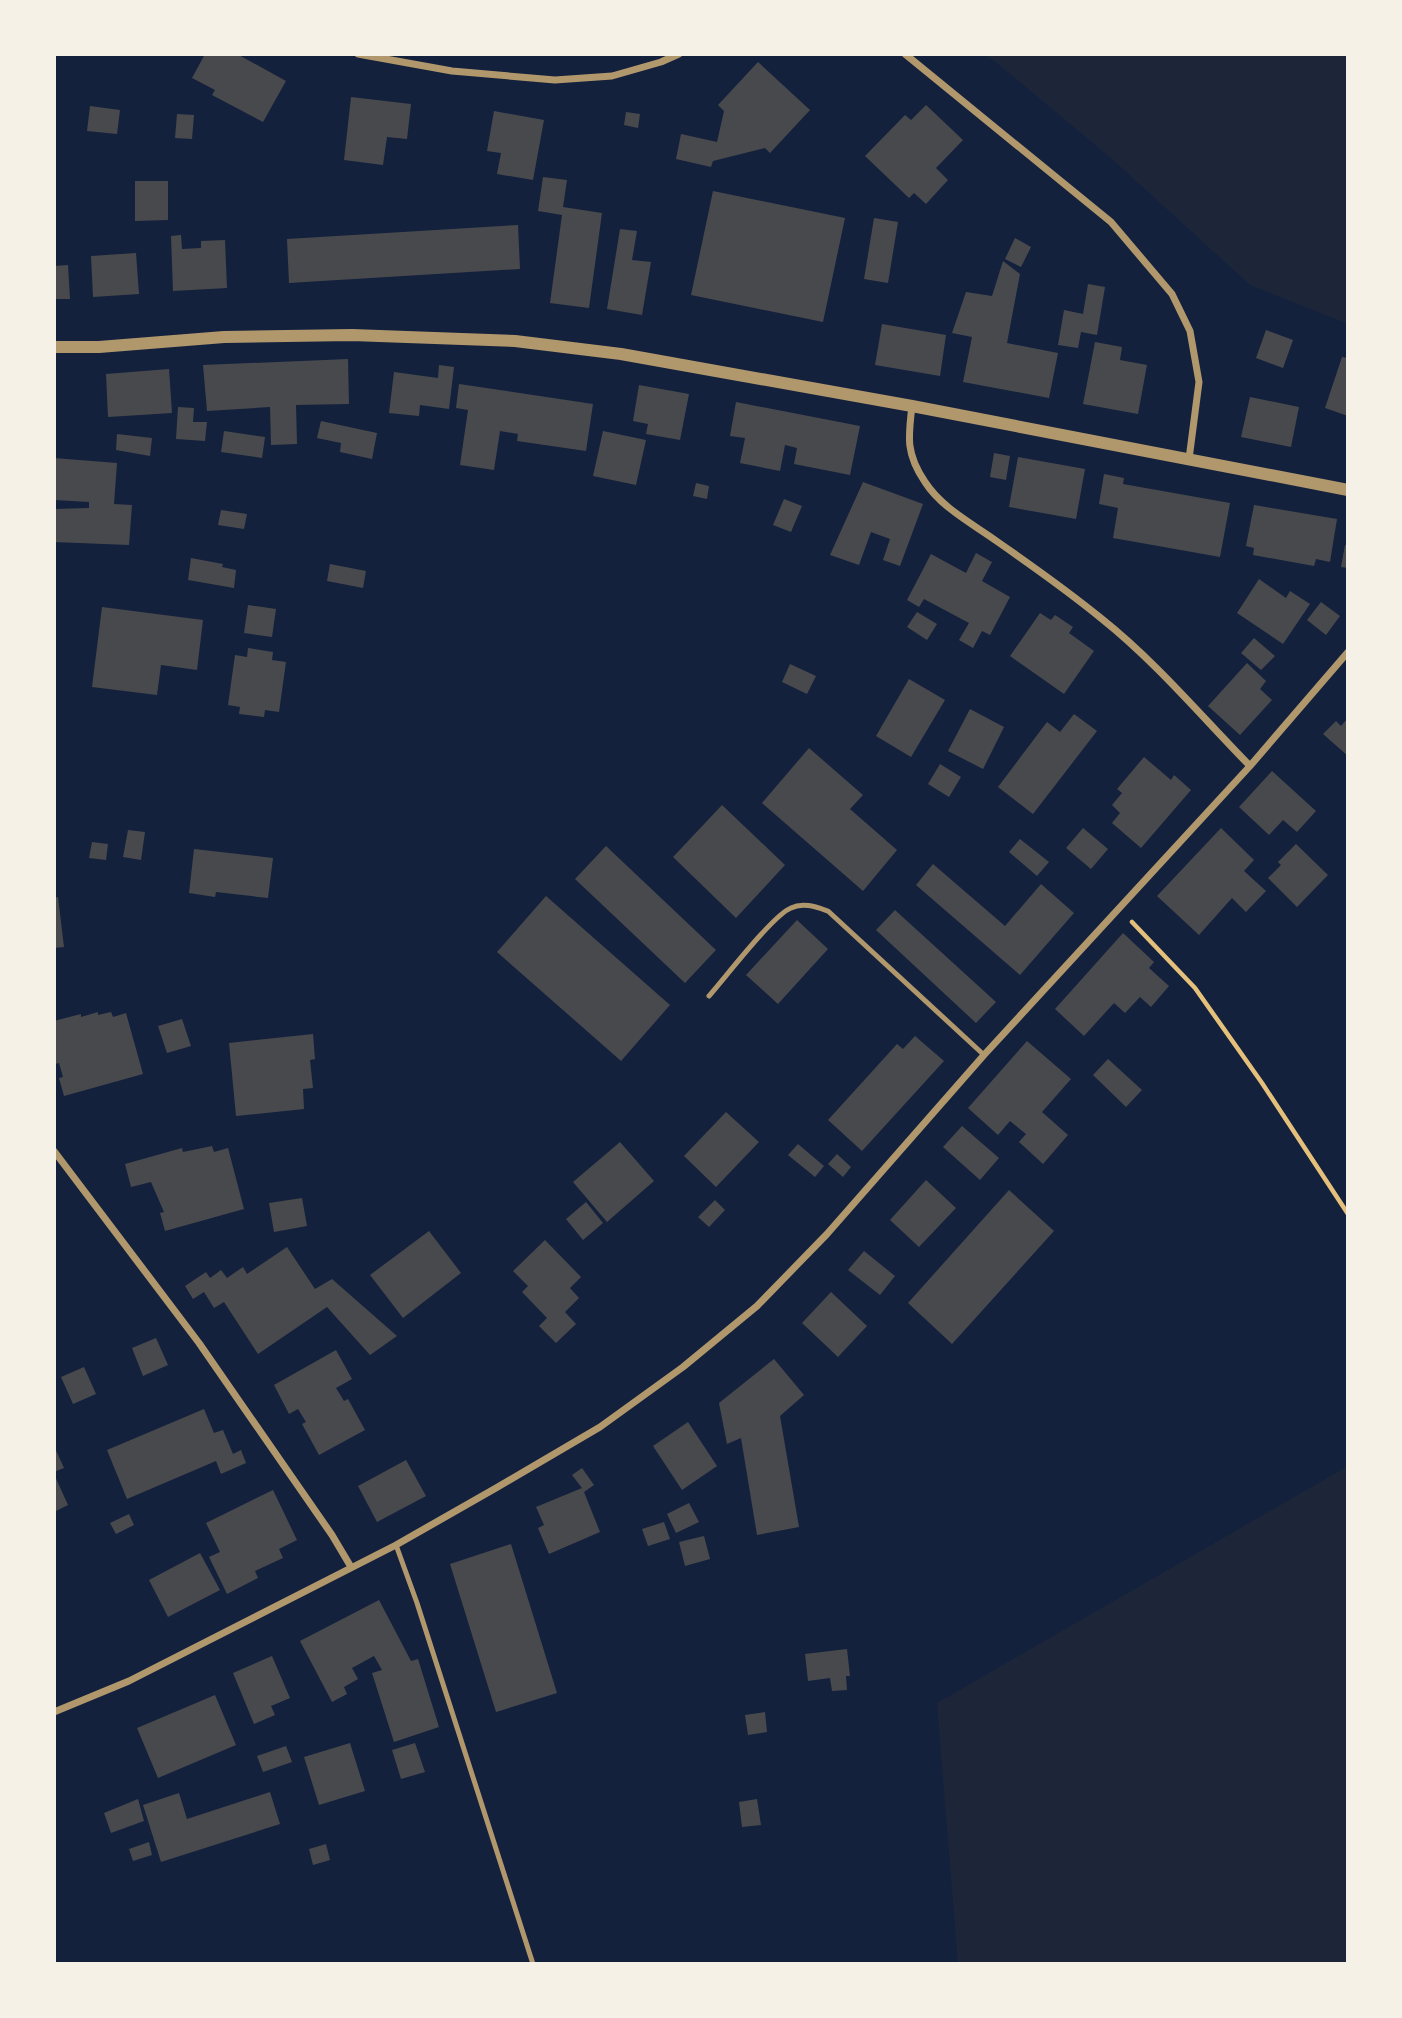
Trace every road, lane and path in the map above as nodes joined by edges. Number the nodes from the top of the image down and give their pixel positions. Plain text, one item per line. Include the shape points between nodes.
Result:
1 (358, 54) edge
2 (679, 54) edge
3 (905, 54) edge
4 (54, 347) edge
5 (912, 406) junction
6 (1189, 458) junction
7 (1348, 490) edge
8 (1348, 652) edge
9 (1250, 766) junction
10 (1119, 908) junction
11 (709, 996) dead end
12 (984, 1055) junction
13 (54, 1151) edge
14 (1348, 1214) edge
15 (396, 1545) junction
16 (351, 1567) junction
17 (54, 1712) edge
18 (533, 1964) edge

1 - 2 street via 452,71 555,80 612,76
3 - 6 street via 1111,222 1172,294 1190,331 1199,382
4 - 5 street via 237,337 436,336 515,341 621,354
5 - 6 street
5 - 9 street via 908,438 912,459 926,484 946,505 1106,622
6 - 7 street
8 - 9 street
9 - 10 street
10 - 12 street
10 - 14 path via 1195,988
11 - 12 lane via 774,922 791,908 810,905 828,911
12 - 15 street via 827,1234 757,1306 600,1427
13 - 16 street via 199,1343
15 - 16 street
15 - 18 lane
16 - 17 street via 129,1681

